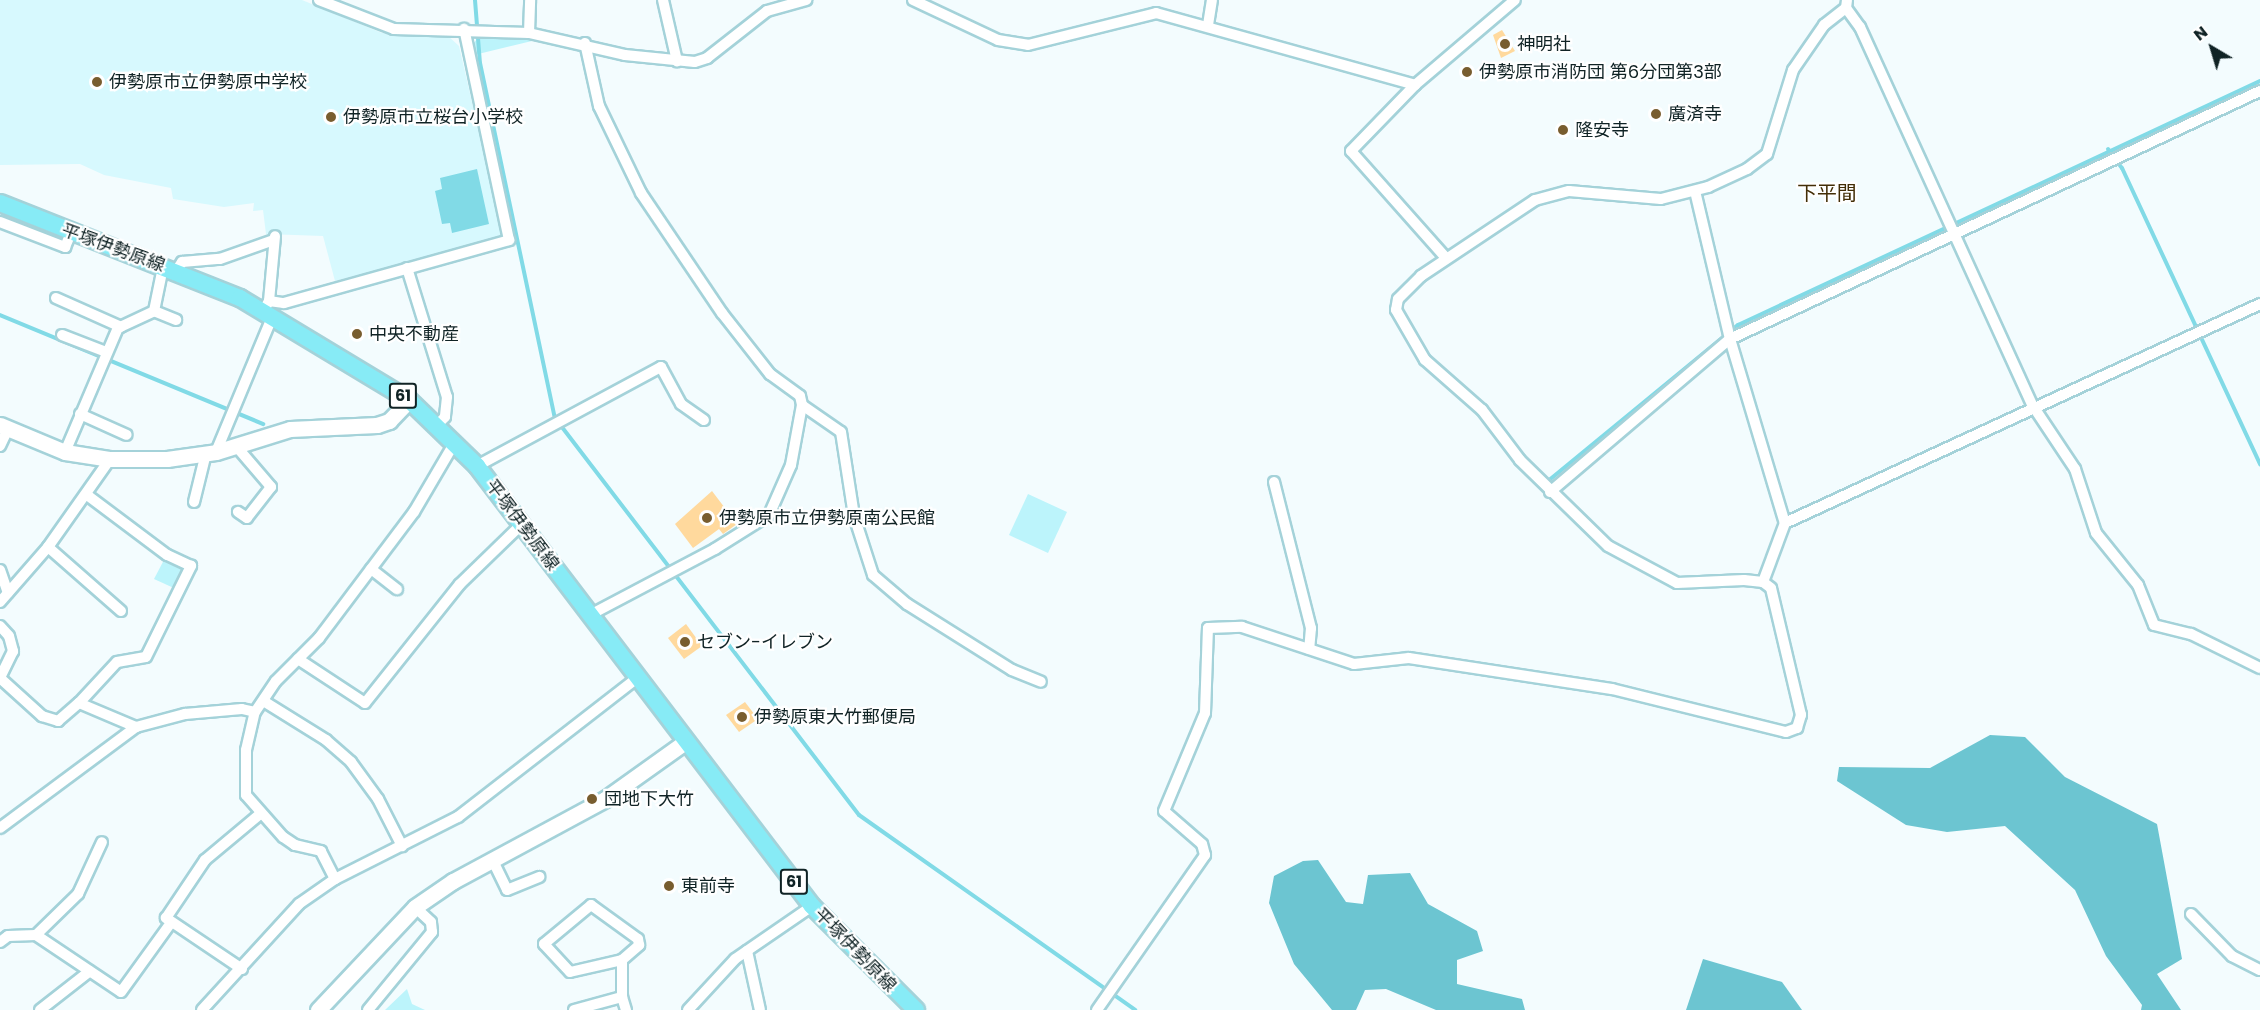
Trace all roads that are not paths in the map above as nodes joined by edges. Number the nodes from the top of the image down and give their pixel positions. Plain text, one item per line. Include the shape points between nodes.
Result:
1 (319, 0) edge
2 (530, 0) edge
3 (663, 0) edge
4 (806, 0) edge
5 (913, 0) edge
6 (1212, 0) edge
7 (1515, 0) edge
8 (1846, 4) edge
9 (766, 6) edge
10 (1208, 25) junction
11 (464, 29) junction
12 (530, 33) junction
13 (585, 43) junction
14 (677, 61) junction
15 (1415, 85) junction
16 (2260, 91) edge
17 (1695, 191) junction
18 (0, 203) edge
19 (0, 222) edge
20 (71, 233) junction
21 (1952, 233) junction
22 (1446, 258) junction
23 (408, 268) junction
24 (170, 269) junction
25 (56, 298) dead end
26 (2260, 304) edge
27 (268, 309) junction
28 (154, 311) junction
29 (176, 320) dead end
30 (121, 327) junction
31 (62, 335) dead end
32 (1730, 339) junction
33 (106, 352) junction
34 (409, 400) junction
35 (802, 405) junction
36 (2033, 406) junction
37 (80, 414) junction
38 (704, 420) dead end
39 (437, 425) junction
40 (4, 427) edge
41 (127, 435) dead end
42 (455, 441) junction
43 (0, 446) edge
44 (236, 446) junction
45 (65, 452) junction
46 (211, 452) junction
47 (110, 459) junction
48 (477, 466) junction
49 (1274, 482) dead end
50 (1550, 492) junction
51 (87, 495) junction
52 (194, 502) dead end
53 (246, 517) dead end
54 (1785, 523) junction
55 (522, 524) junction
56 (48, 547) junction
57 (371, 568) junction
58 (0, 570) edge
59 (1763, 582) junction
60 (397, 589) dead end
61 (4, 598) edge
62 (121, 611) dead end
63 (590, 615) junction
64 (0, 626) edge
65 (1309, 649) junction
66 (298, 659) junction
67 (2260, 668) edge
68 (0, 678) edge
69 (636, 679) junction
70 (1041, 682) dead end
71 (265, 702) junction
72 (79, 703) junction
73 (255, 712) junction
74 (136, 727) junction
75 (685, 742) junction
76 (260, 814) junction
77 (0, 828) edge
78 (102, 842) dead end
79 (402, 846) junction
80 (493, 861) junction
81 (540, 877) dead end
82 (335, 879) junction
83 (812, 906) junction
84 (415, 907) junction
85 (2191, 914) dead end
86 (170, 924) junction
87 (36, 935) junction
88 (0, 942) edge
89 (747, 951) junction
90 (622, 960) junction
91 (242, 969) junction
92 (2260, 970) edge
93 (90, 971) junction
94 (622, 996) junction
95 (40, 1010) edge
96 (202, 1010) edge
97 (318, 1010) edge
98 (368, 1010) edge
99 (574, 1010) edge
100 (626, 1010) edge
101 (688, 1010) edge
102 (760, 1010) edge
103 (916, 1010) edge
104 (1097, 1010) edge

1 - 11 street via 394,29
2 - 12 street
3 - 14 street
4 - 9 street
5 - 10 street via 998,40 1028,45 1156,13
6 - 10 street
7 - 15 street
8 - 17 street via 1824,25 1793,70 1767,154 1747,169
8 - 21 street via 1860,27
9 - 14 street via 707,58
10 - 15 street
11 - 12 street
11 - 23 street via 509,240
12 - 13 street
13 - 14 street via 625,56
13 - 35 street via 599,106 641,193 722,313 770,374 800,396
15 - 22 street via 1351,151
16 - 21 street
17 - 22 street via 1661,199 1587,190 1554,194 1520,207
17 - 32 street
18 - 20 main road, 平塚伊勢原線 / 61
19 - 20 street via 65,247
20 - 24 main road, 平塚伊勢原線 / 61
21 - 32 street
21 - 36 street
22 - 50 street via 1398,299 1401,323 1425,360 1482,410
23 - 27 street
23 - 39 street via 447,397 445,417
24 - 27 main road, 平塚伊勢原線 / 61
24 - 27 street via 182,262 220,259 275,238
24 - 28 street
25 - 30 street
26 - 36 street
27 - 34 main road, 平塚伊勢原線 / 61
27 - 46 street
28 - 29 street
28 - 30 street
30 - 33 street
31 - 33 street
32 - 50 street
32 - 54 street
33 - 37 street
34 - 39 main road, 平塚伊勢原線 / 61
34 - 44 street via 389,421 377,425 290,429
35 - 63 street via 790,465 769,515 715,549
35 - 70 street via 841,432 854,516 873,575 907,604 1012,670
36 - 54 street
36 - 67 street via 2075,469 2096,533 2138,585 2154,625 2191,634
37 - 41 street
37 - 45 street
38 - 48 street via 681,404 660,367
39 - 42 main road, 平塚伊勢原線 / 61
40 - 43 street
40 - 45 street
42 - 48 main road, 平塚伊勢原線 / 61
42 - 57 street via 414,512
44 - 46 street
44 - 53 street via 271,487
45 - 47 street
46 - 47 street via 167,459
46 - 52 street
47 - 51 street
48 - 55 main road, 平塚伊勢原線 / 61
49 - 65 street via 1311,628
50 - 59 street via 1608,546 1677,583
51 - 56 street
51 - 72 street via 167,555 191,566 146,657 117,662
54 - 59 street
55 - 63 main road, 平塚伊勢原線 / 61
55 - 66 street via 460,584 365,703
56 - 61 street
56 - 62 street
57 - 60 street
57 - 66 street
58 - 61 street
59 - 65 street via 1777,599 1801,715 1797,728 1786,732 1612,689 1409,658 1353,664
63 - 69 main road, 平塚伊勢原線 / 61
64 - 68 street via 9,636 13,651
65 - 104 street via 1242,627 1208,628 1205,712 1164,811 1202,844 1205,855
66 - 71 street via 276,681
68 - 72 street via 42,716 58,721
69 - 75 main road, 平塚伊勢原線 / 61
69 - 79 street via 458,817
71 - 73 street
71 - 79 street via 326,740 351,762 378,799
72 - 74 street
73 - 74 street via 242,709 185,714
73 - 76 street via 246,750 246,795
74 - 77 street
75 - 80 street via 605,799
75 - 83 main road, 平塚伊勢原線 / 61
76 - 82 street via 295,845 321,850
76 - 86 street via 205,860 166,918
78 - 87 street via 78,894
79 - 82 street
80 - 81 street via 508,894
80 - 84 street
82 - 91 street via 292,910
83 - 89 street
83 - 103 main road, 平塚伊勢原線 / 61
84 - 97 street
84 - 98 street via 431,922 432,932
85 - 92 street via 2232,956
86 - 91 street via 212,944
86 - 93 street via 121,992
87 - 88 street via 8,936
87 - 93 street
89 - 101 street
89 - 102 street
90 - 90 street via 639,945 638,939 591,905 544,944 570,972
90 - 94 street
91 - 96 street
93 - 95 street
94 - 99 street
94 - 100 street

